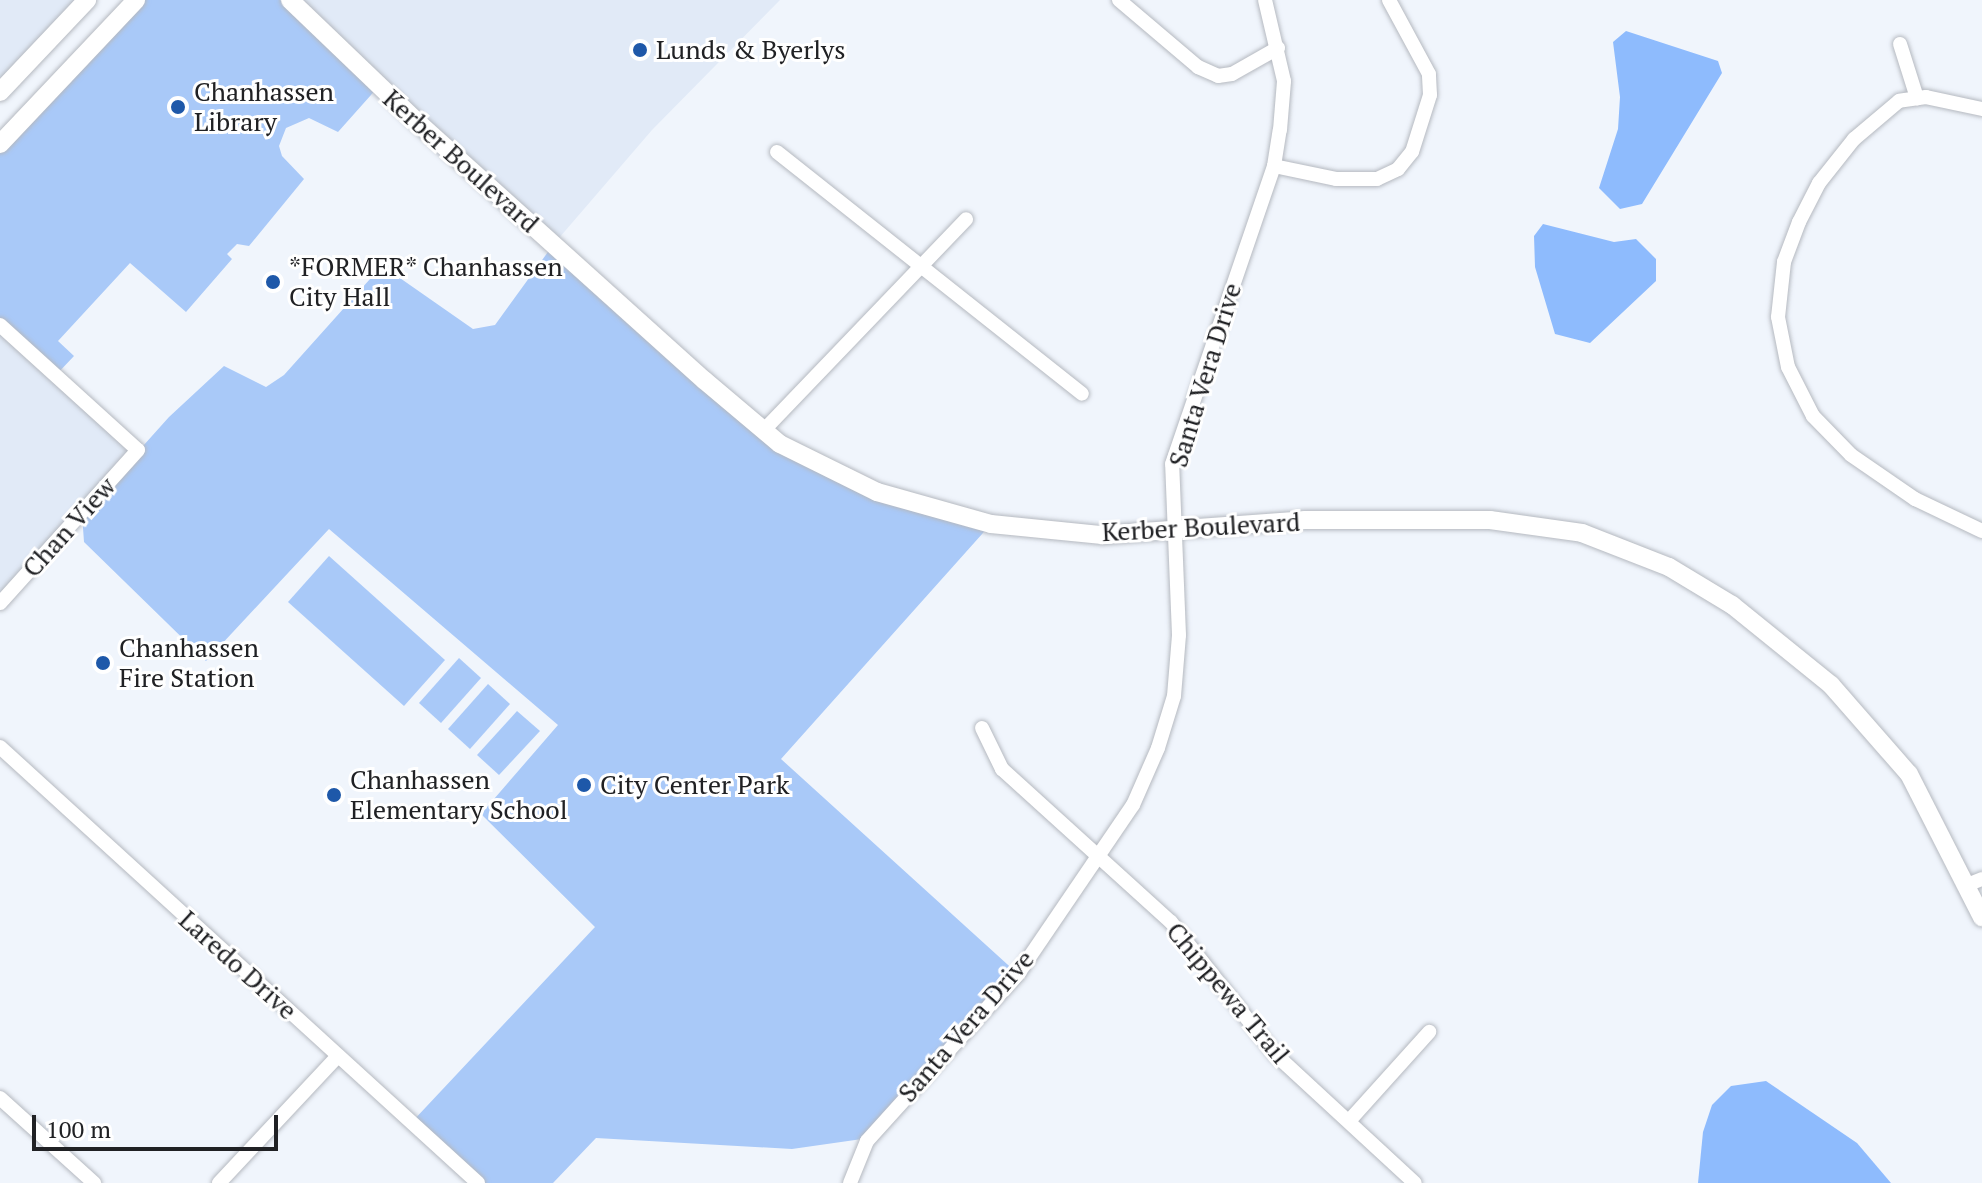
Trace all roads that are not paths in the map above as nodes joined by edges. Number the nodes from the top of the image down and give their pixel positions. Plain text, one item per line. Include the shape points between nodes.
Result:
1 (87, 0) edge
2 (136, 0) edge
3 (290, 0) edge
4 (1119, 0) edge
5 (1265, 0) edge
6 (1389, 0) edge
7 (1900, 44) dead end
8 (1278, 48) junction
9 (0, 92) edge
10 (1917, 98) junction
11 (1982, 109) edge
12 (0, 144) edge
13 (777, 152) dead end
14 (1274, 166) junction
15 (966, 219) dead end
16 (921, 266) junction
17 (0, 325) edge
18 (1082, 394) dead end
19 (764, 430) junction
20 (1982, 531) edge
21 (1174, 532) junction
22 (0, 603) edge
23 (982, 728) dead end
24 (0, 747) edge
25 (1099, 859) junction
26 (1975, 882) edge
27 (1982, 917) edge
28 (1429, 1032) dead end
29 (338, 1056) junction
30 (0, 1098) edge
31 (1349, 1121) junction
32 (94, 1183) edge
33 (219, 1183) edge
34 (478, 1183) edge
35 (850, 1183) edge
36 (1415, 1183) edge

1 - 9 street
2 - 12 street
3 - 19 street, Kerber Boulevard via 423,128
4 - 8 street via 1198,67 1218,76 1232,74
5 - 8 street, Santa Vera Drive
6 - 14 street via 1429,74 1430,95 1412,152 1398,169 1377,179 1336,179
7 - 10 street
8 - 14 street, Santa Vera Drive via 1284,81
10 - 11 street via 1962,101
10 - 20 street via 1899,101 1879,114 1819,183 1784,262 1778,317 1788,367 1813,416 1851,455 1915,499
13 - 16 street
14 - 21 street, Santa Vera Drive via 1172,464
15 - 16 street
16 - 18 street
16 - 19 street
17 - 22 street, Chan View via 138,450
19 - 21 street, Kerber Boulevard via 877,492 991,524 1102,535
21 - 25 street, Santa Vera Drive via 1179,635 1174,696 1133,805
21 - 26 street, Kerber Boulevard via 1304,520 1490,520 1582,533 1669,567 1732,605 1831,685 1909,774
23 - 25 street, Chippewa Trail via 1002,769
24 - 29 street, Laredo Drive
25 - 31 street, Chippewa Trail via 1171,922 1275,1054
25 - 35 street, Santa Vera Drive via 1018,974 867,1141
26 - 27 street, Kerber Boulevard
28 - 31 street
29 - 33 street
29 - 34 street, Laredo Drive
30 - 32 street
31 - 36 street, Chippewa Trail

